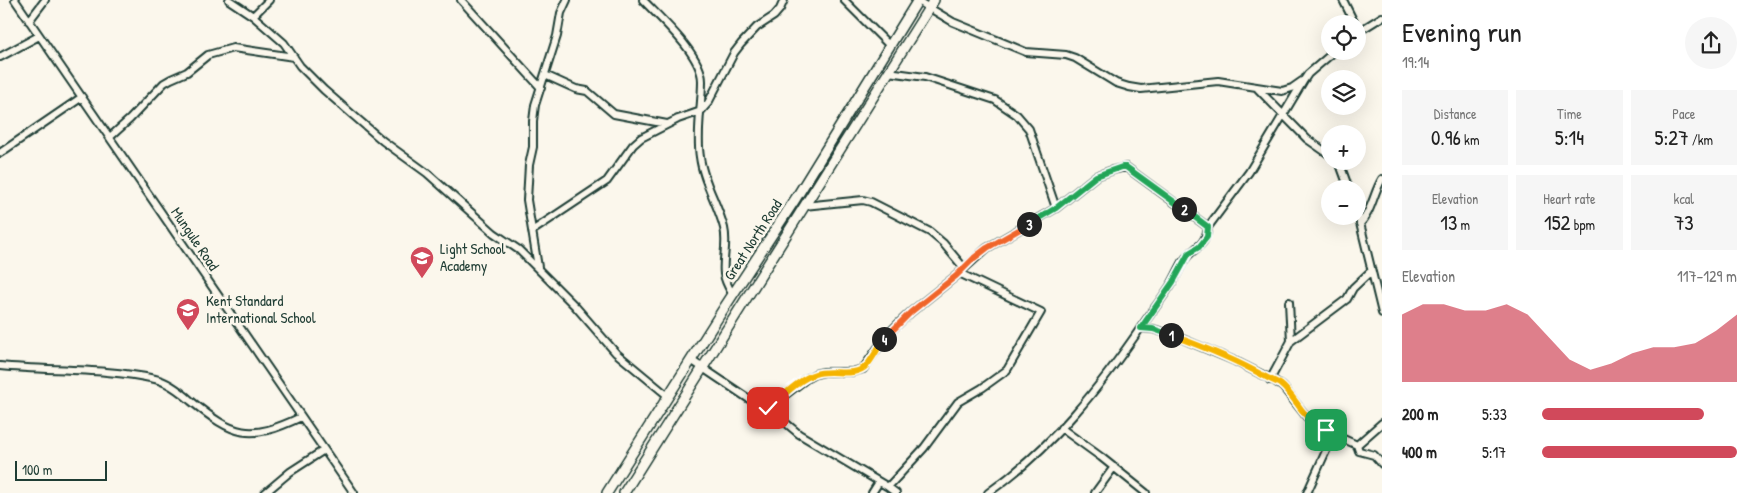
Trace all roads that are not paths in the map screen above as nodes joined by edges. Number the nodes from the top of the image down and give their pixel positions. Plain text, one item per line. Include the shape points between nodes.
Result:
1 (15, 0) edge
2 (45, 0) edge
3 (229, 0) edge
4 (269, 0) edge
5 (461, 0) edge
6 (567, 0) edge
7 (643, 0) edge
8 (784, 0) edge
9 (844, 0) edge
10 (918, 0) edge
11 (1343, 0) edge
12 (931, 4) edge
13 (1350, 15) edge
14 (253, 16) junction
15 (1382, 17) edge
16 (30, 21) junction
17 (1366, 27) edge
18 (39, 36) junction
19 (890, 46) junction
20 (0, 57) edge
21 (294, 57) junction
22 (1324, 60) edge
23 (888, 72) junction
24 (545, 75) junction
25 (1304, 80) junction
26 (541, 88) junction
27 (1256, 88) junction
28 (82, 97) junction
29 (701, 111) junction
30 (1284, 115) junction
31 (667, 124) junction
32 (110, 137) junction
33 (1321, 149) edge
34 (0, 153) edge
35 (1382, 179) edge
36 (804, 206) junction
37 (1056, 208) junction
38 (1366, 217) edge
39 (1360, 225) edge
40 (1208, 227) junction
41 (532, 231) junction
42 (539, 268) junction
43 (962, 271) junction
44 (1371, 271) junction
45 (733, 294) junction
46 (1289, 302) dead end
47 (1382, 313) edge
48 (1141, 328) junction
49 (1292, 341) junction
50 (691, 360) junction
51 (0, 366) edge
52 (702, 368) junction
53 (1270, 380) junction
54 (668, 396) junction
55 (768, 408) junction
56 (300, 416) junction
57 (1382, 423) edge
58 (1061, 428) junction
59 (1336, 435) junction
60 (1357, 445) junction
61 (324, 450) junction
62 (1382, 464) edge
63 (1114, 467) junction
64 (879, 482) junction
65 (888, 487) junction
66 (265, 493) edge
67 (354, 493) edge
68 (607, 493) edge
69 (624, 493) edge
70 (872, 493) edge
71 (896, 493) edge
72 (988, 493) edge
73 (1095, 493) edge
74 (1146, 493) edge
75 (1307, 493) edge

1 - 16 street, Mungule Road
2 - 16 street
3 - 14 street
4 - 14 street
5 - 26 street
6 - 24 street
7 - 29 street via 695,59 701,71
8 - 29 street via 774,16 757,27 734,53
9 - 19 street
10 - 12 street
10 - 19 highway, Great North Road
11 - 13 street
12 - 23 highway, Great North Road
12 - 27 street via 953,22 1026,52 1075,58 1129,88 1218,81
14 - 21 street
15 - 17 street
16 - 18 street, Mungule Road
18 - 20 street
18 - 28 street, Mungule Road
19 - 45 highway, Great North Road
21 - 32 street via 233,48 208,55 187,72 164,83
21 - 42 street via 324,90 383,141 427,172 494,233
22 - 25 street
23 - 36 highway, Great North Road
23 - 37 street via 925,77 995,100 1010,109 1029,129
24 - 26 street
24 - 31 street via 587,91 614,114
25 - 27 street via 1282,91
25 - 30 street
26 - 41 street via 535,105 527,181
27 - 30 street
28 - 32 street, Mungule Road
28 - 34 street
29 - 31 street
29 - 45 street via 700,159 724,228 724,273
30 - 33 street via 1306,139
30 - 40 street via 1249,172
31 - 41 street via 633,145 607,181
32 - 56 street, Mungule Road
35 - 38 street
36 - 43 street via 863,200 876,204 930,232 943,243
36 - 52 highway, Great North Road
37 - 40 street via 1096,176 1126,167
37 - 43 street via 987,248
39 - 44 street
40 - 48 street via 1207,237 1189,253
41 - 42 street
42 - 54 street via 616,353
43 - 55 street via 897,325 863,369 815,374
43 - 65 street via 1041,312 1007,370 958,402 924,448
44 - 47 street
44 - 49 street via 1353,288 1347,299
45 - 50 highway, Great North Road
46 - 49 street
48 - 53 street via 1159,331 1213,351
48 - 58 street
49 - 53 street
50 - 52 street
50 - 54 highway, Great North Road
51 - 56 street via 158,380 171,386 223,426 246,432 269,430
52 - 55 street
52 - 69 highway, Great North Road
53 - 59 street via 1283,387 1317,427
54 - 68 highway, Great North Road
55 - 64 street via 799,434
56 - 61 street, Mungule Road
57 - 60 street
58 - 63 street
58 - 72 street via 1028,462
59 - 60 street
59 - 75 street
60 - 62 street via 1359,450 1374,455
61 - 66 street
61 - 67 street, Mungule Road
63 - 73 street
63 - 74 street
64 - 65 street
64 - 70 street
65 - 71 street

